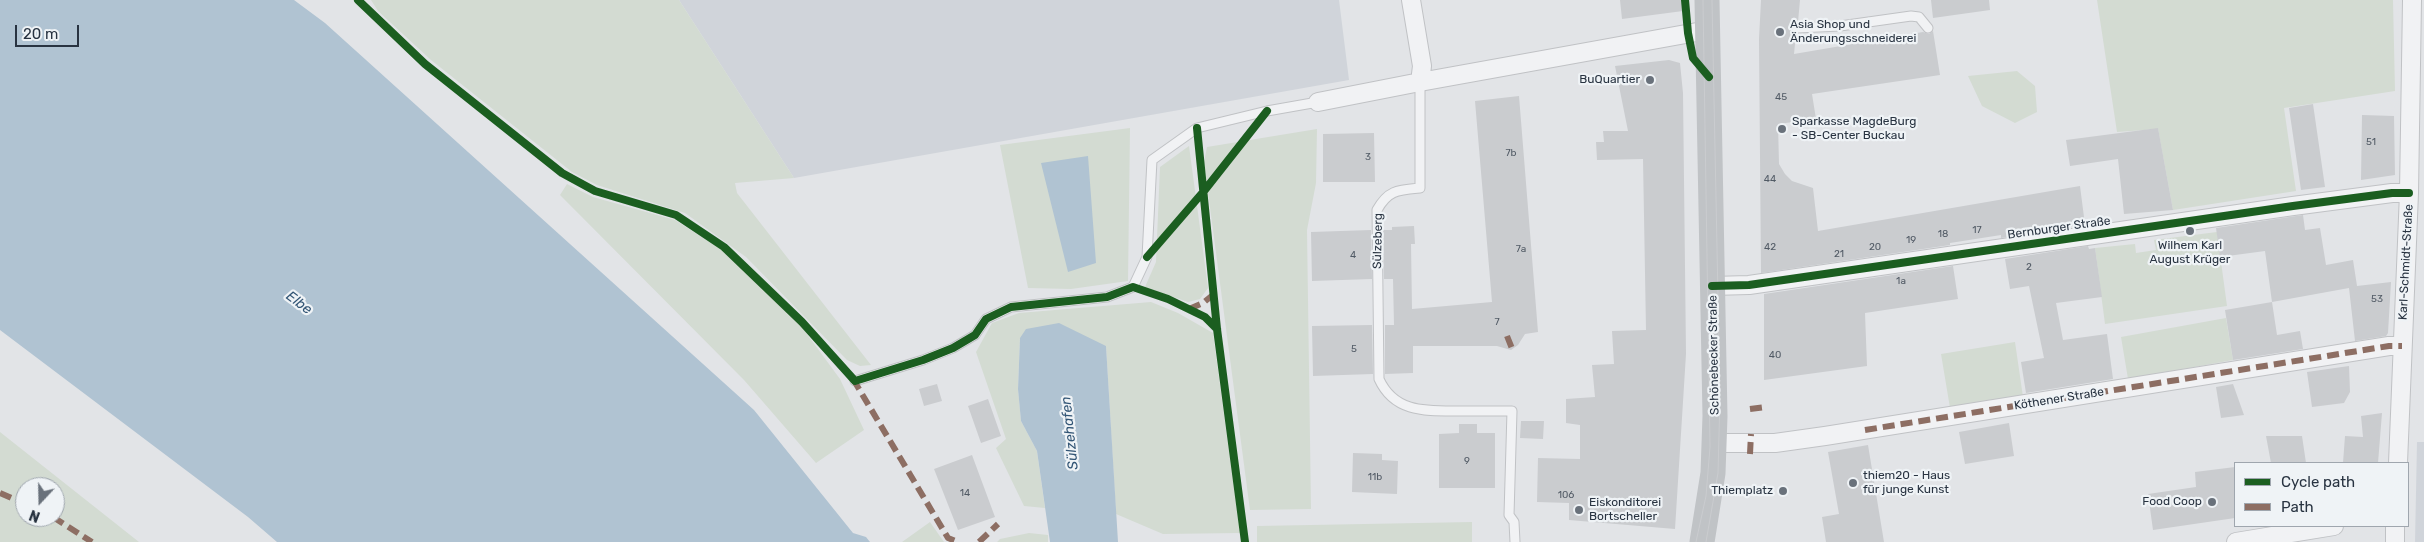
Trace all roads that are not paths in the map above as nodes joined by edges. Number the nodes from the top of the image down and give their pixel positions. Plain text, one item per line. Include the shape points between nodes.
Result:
1 (1412, 0) edge
2 (1707, 0) edge
3 (2412, 0) edge
4 (1797, 28) dead end
5 (1928, 28) dead end
6 (1708, 30) junction
7 (1420, 82) junction
8 (1318, 102) joint
9 (2409, 193) junction
10 (1712, 286) junction
11 (2402, 346) junction
12 (855, 381) dead end
13 (1715, 443) junction
14 (2398, 462) edge
15 (2328, 527) edge
16 (2395, 527) edge
17 (1514, 542) edge
18 (1702, 542) edge
19 (2236, 542) edge
20 (2395, 542) edge

1 - 7 street, Sülzeberg via 1422,66
2 - 6 main road, Schönebecker Straße
3 - 9 street, Karl-Schmidt-Straße
4 - 5 lane via 1912,16 1919,17
6 - 7 street
6 - 10 main road, Schönebecker Straße
7 - 8 street
7 - 17 lane, Sülzeberg via 1420,188 1399,190 1384,198 1377,210 1379,379 1388,394 1416,410 1512,411 1509,515 1514,522
8 - 12 lane via 1197,128 1152,160 1146,257 1133,287 1106,297 1011,307 986,319 975,335 952,348
9 - 10 street, Bernburger Straße via 2392,192 1748,285
9 - 11 street, Karl-Schmidt-Straße
10 - 13 main road, Schönebecker Straße
11 - 13 street, Köthener Straße via 1825,436 1775,443
11 - 14 street, Karl-Schmidt-Straße
13 - 18 main road, Schönebecker Straße
15 - 19 street
16 - 20 street

